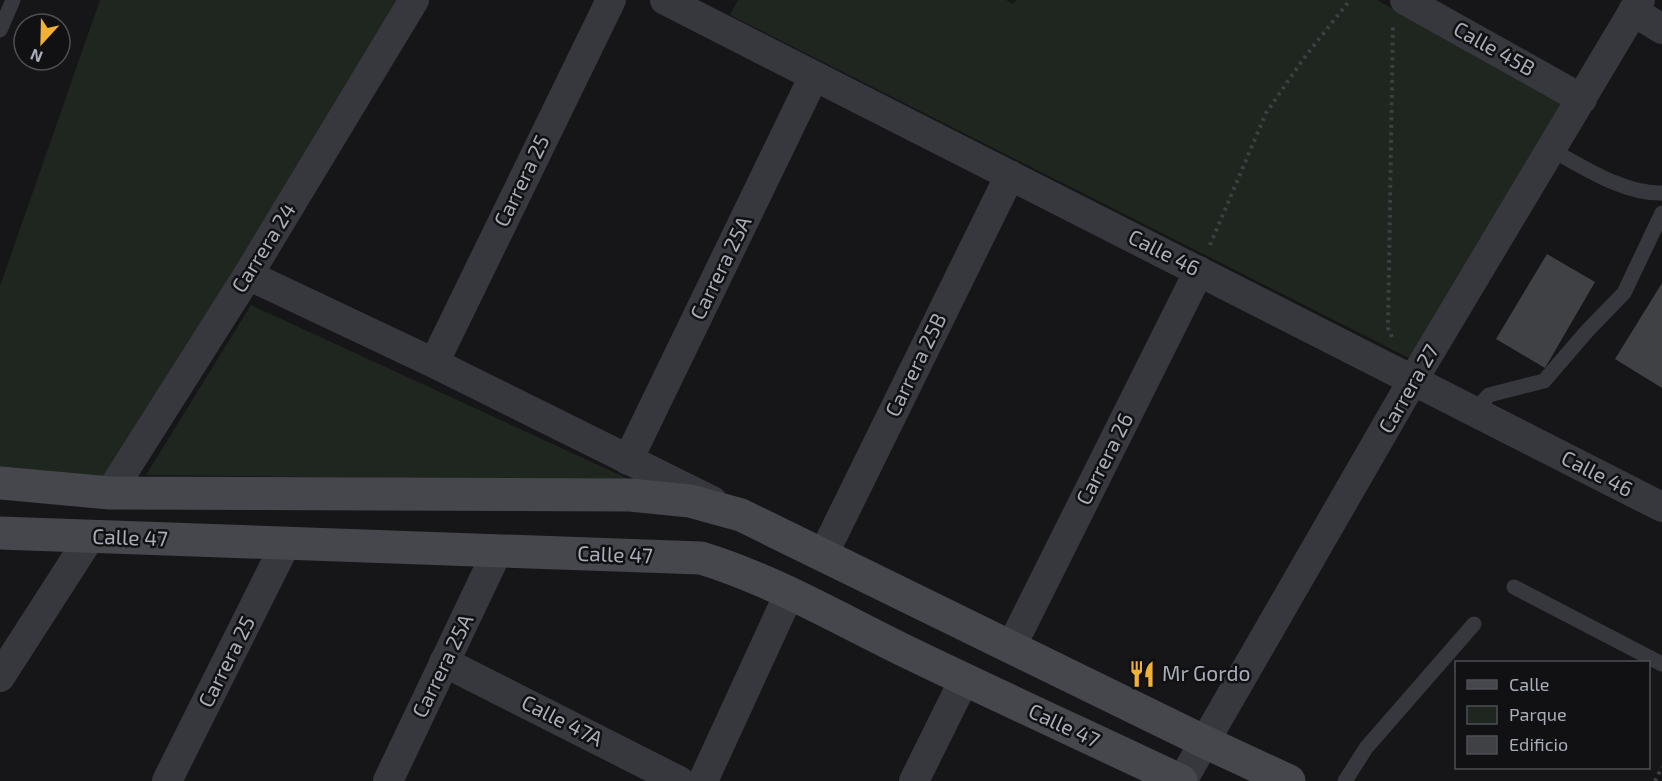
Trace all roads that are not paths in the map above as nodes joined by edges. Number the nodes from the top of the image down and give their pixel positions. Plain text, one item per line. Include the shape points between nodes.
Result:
1 (13, 0) edge
2 (414, 0) edge
3 (611, 0) edge
4 (665, 0) edge
5 (1636, 5) edge
6 (702, 8) edge
7 (1399, 12) edge
8 (1662, 29) edge
9 (0, 30) edge
10 (814, 76) junction
11 (1582, 99) junction
12 (1552, 150) junction
13 (1010, 175) junction
14 (1662, 193) edge
15 (1662, 213) edge
16 (1199, 271) junction
17 (248, 275) junction
18 (434, 363) junction
19 (1413, 381) junction
20 (1474, 411) junction
21 (628, 460) junction
22 (0, 483) edge
23 (110, 493) junction
24 (1662, 507) edge
25 (741, 515) junction
26 (0, 533) edge
27 (90, 537) junction
28 (286, 543) junction
29 (498, 550) junction
30 (823, 555) junction
31 (1514, 587) dead end
32 (789, 594) junction
33 (1474, 624) dead end
34 (1011, 646) junction
35 (444, 662) junction
36 (1662, 664) edge
37 (0, 677) edge
38 (964, 680) junction
39 (1205, 742) junction
40 (167, 781) edge
41 (388, 781) edge
42 (679, 781) edge
43 (703, 781) edge
44 (914, 781) edge
45 (1182, 781) edge
46 (1289, 781) edge
47 (1345, 781) edge

1 - 9 lane
2 - 17 street, Carrera 24
3 - 18 street, Carrera 25
4 - 6 street, Calle 46
5 - 8 street
5 - 11 street, Carrera 27
6 - 10 street, Calle 46
7 - 11 street, Calle 45B
10 - 13 street, Calle 46
10 - 21 street, Carrera 25A
11 - 12 street, Carrera 27
12 - 14 lane via 1645,194
12 - 19 street, Carrera 27
13 - 16 street, Calle 46
13 - 30 street, Carrera 25B
15 - 20 lane via 1624,293 1544,381 1489,395
16 - 19 street, Calle 46
16 - 34 street, Carrera 26
17 - 18 street, Calle 47
17 - 23 street, Carrera 24
18 - 21 street, Calle 47
19 - 20 street, Calle 46
19 - 39 street, Carrera 27
20 - 24 street, Calle 46
21 - 25 street, Calle 47
22 - 23 main road, Calle 47
23 - 25 main road, Calle 47 via 630,495 690,501
25 - 30 main road, Calle 47
26 - 27 main road, Calle 47
27 - 28 main road, Calle 47
27 - 37 street
28 - 29 main road, Calle 47
28 - 40 street, Carrera 25
29 - 32 main road, Calle 47 via 701,558
29 - 35 street, Carrera 25A
30 - 34 main road, Calle 47
31 - 36 lane
32 - 38 main road, Calle 47
32 - 43 street
33 - 47 lane via 1366,748
34 - 39 main road, Calle 47
35 - 41 street, Carrera 25A
35 - 42 street, Calle 47A
38 - 44 street
38 - 45 main road, Calle 47
39 - 45 street, Carrera 27
39 - 46 main road, Calle 47

